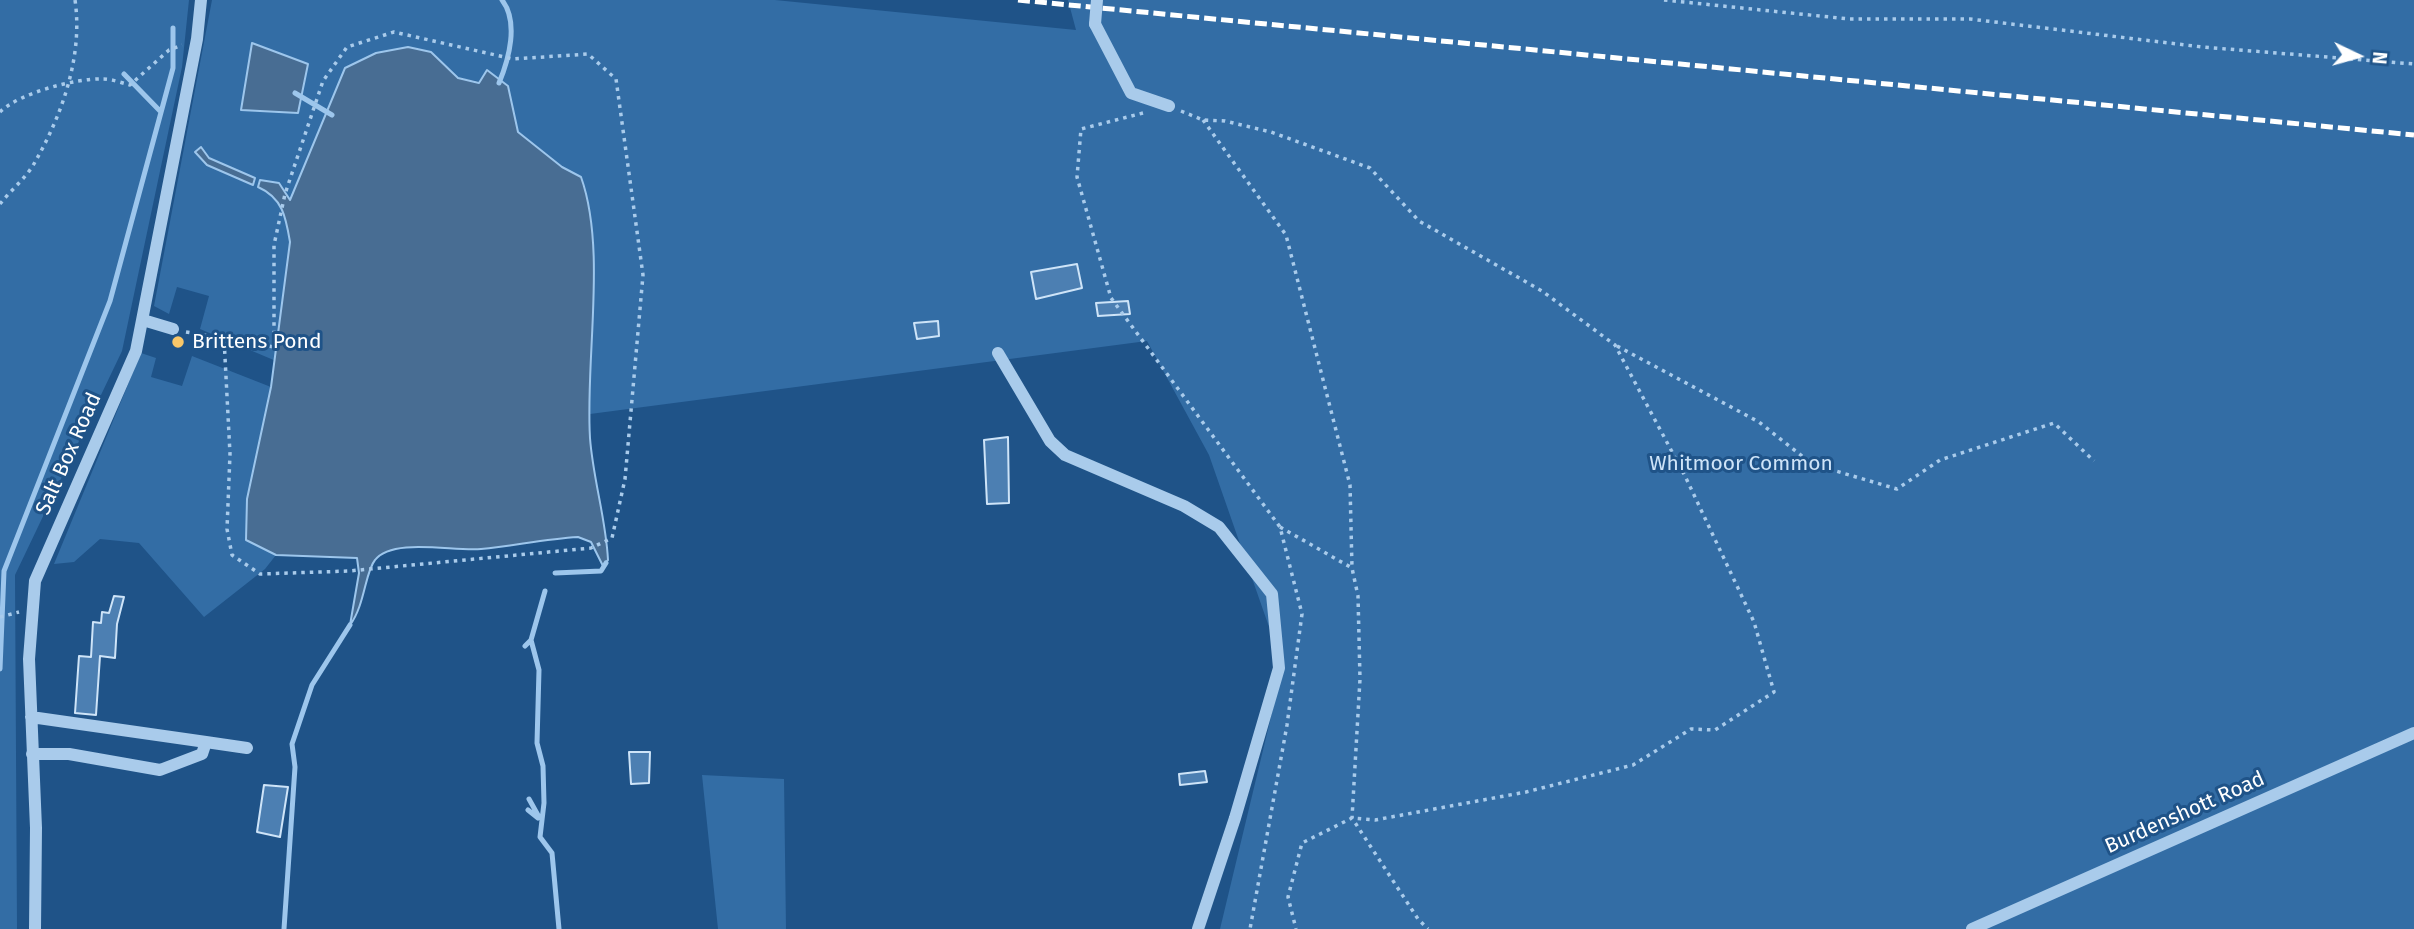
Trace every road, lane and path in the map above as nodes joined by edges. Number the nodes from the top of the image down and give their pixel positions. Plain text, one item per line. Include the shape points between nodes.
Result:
1 (75, 0) edge
2 (201, 0) edge
3 (1097, 0) edge
4 (1664, 0) edge
5 (187, 44) dead end
6 (2414, 64) edge
7 (69, 83) junction
8 (1169, 106) joint
9 (0, 112) edge
10 (1144, 112) dead end
11 (1203, 120) junction
12 (0, 204) edge
13 (143, 320) junction
14 (173, 329) joint
15 (224, 338) junction
16 (1615, 345) junction
17 (998, 353) dead end
18 (2094, 461) dead end
19 (1280, 527) junction
20 (1352, 568) junction
21 (17, 612) dead end
22 (0, 617) edge
23 (31, 717) junction
24 (2414, 733) edge
25 (205, 742) junction
26 (247, 748) dead end
27 (32, 754) junction
28 (1352, 818) junction
29 (34, 929) edge
30 (1198, 929) edge
31 (1250, 929) edge
32 (1296, 929) edge
33 (1428, 929) edge
34 (1972, 929) edge

1 - 7 path via 79,30
2 - 13 street, Salt Box Road
3 - 8 street, bridge via 1095,24 1131,93
4 - 6 path via 1849,19 1970,19 2202,47
5 - 7 path via 169,50 130,85 104,79
7 - 9 path via 9,103
7 - 12 path via 35,163
8 - 11 path
10 - 19 path via 1081,129 1077,177 1111,298
11 - 16 path via 1271,132 1370,168 1419,220 1542,291
11 - 20 path via 1286,234 1350,485
13 - 14 street
13 - 23 street, Salt Box Road via 136,351 35,581 29,659
14 - 15 path
15 - 15 path via 274,347 274,244 285,194 323,81 347,47 394,32 513,59 587,54 616,79 643,275 625,479 612,538 591,548 260,574 232,555 227,529 230,454
16 - 18 path via 1759,422 1812,464 1897,489 1940,460 2054,423
16 - 28 path via 1686,478 1754,622 1774,692 1715,730 1691,729 1633,765 1375,820
17 - 30 street via 1050,442 1065,455 1184,506 1219,527 1272,594 1279,668
19 - 20 path
19 - 31 path via 1302,614
20 - 28 path via 1358,596 1360,679
21 - 22 path
23 - 25 street
23 - 27 street, Salt Box Road
24 - 34 street, Burdenshott Road
25 - 26 street
25 - 27 street via 202,754 160,770 69,754
27 - 29 street, Salt Box Road
28 - 32 path via 1302,844 1288,897
28 - 33 path

